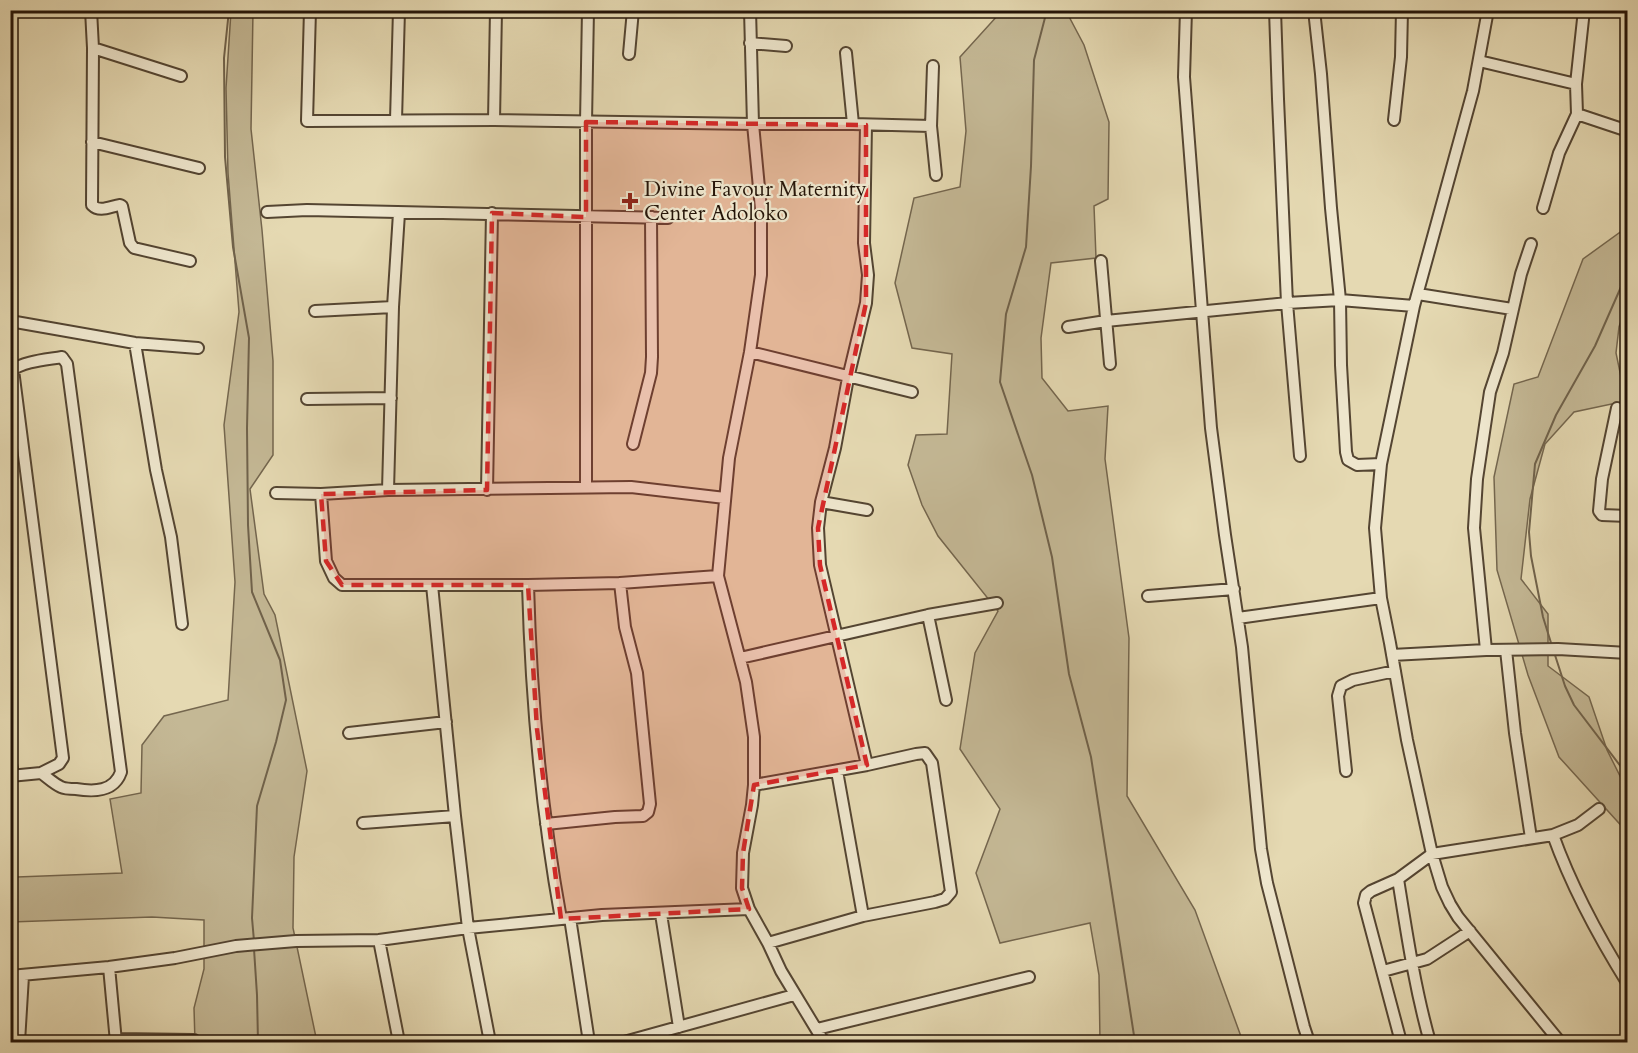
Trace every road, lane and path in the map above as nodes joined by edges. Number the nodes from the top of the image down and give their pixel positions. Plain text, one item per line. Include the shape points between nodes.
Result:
1 (91, 10) edge
2 (310, 10) edge
3 (399, 10) edge
4 (496, 10) edge
5 (588, 10) edge
6 (633, 10) edge
7 (750, 10) edge
8 (1185, 10) edge
9 (1275, 10) edge
10 (1314, 10) edge
11 (1402, 10) edge
12 (1488, 10) edge
13 (1584, 10) edge
14 (750, 43) junction
15 (786, 46) dead end
16 (93, 48) junction
17 (846, 52) dead end
18 (629, 54) dead end
19 (1479, 62) junction
20 (933, 66) dead end
21 (181, 76) dead end
22 (1576, 84) junction
23 (1577, 114) junction
24 (396, 120) junction
25 (494, 120) junction
26 (1394, 120) dead end
27 (586, 122) junction
28 (753, 124) junction
29 (853, 124) junction
30 (866, 125) junction
31 (931, 126) junction
32 (1628, 131) edge
33 (92, 142) junction
34 (199, 168) dead end
35 (936, 175) dead end
36 (1543, 208) dead end
37 (267, 212) dead end
38 (399, 213) junction
39 (492, 213) junction
40 (586, 217) junction
41 (651, 217) junction
42 (668, 218) dead end
43 (1531, 244) dead end
44 (190, 261) dead end
45 (1101, 261) dead end
46 (1418, 294) junction
47 (1340, 300) junction
48 (1287, 303) junction
49 (1414, 306) junction
50 (393, 307) junction
51 (1512, 309) junction
52 (315, 311) dead end
53 (1202, 312) junction
54 (10, 321) edge
55 (1106, 321) junction
56 (1068, 327) dead end
57 (135, 343) junction
58 (198, 348) dead end
59 (750, 352) junction
60 (1110, 364) dead end
61 (12, 371) edge
62 (848, 378) junction
63 (912, 392) dead end
64 (307, 399) dead end
65 (390, 399) junction
66 (1617, 408) dead end
67 (633, 444) dead end
68 (1300, 456) dead end
69 (1381, 464) junction
70 (586, 488) junction
71 (388, 490) junction
72 (487, 490) junction
73 (276, 493) dead end
74 (321, 494) junction
75 (725, 498) junction
76 (821, 502) junction
77 (867, 510) dead end
78 (1628, 516) edge
79 (718, 576) junction
80 (620, 583) junction
81 (432, 585) junction
82 (528, 585) junction
83 (1234, 589) junction
84 (1148, 596) dead end
85 (1381, 597) junction
86 (997, 603) dead end
87 (928, 615) junction
88 (1238, 618) junction
89 (182, 624) dead end
90 (836, 635) junction
91 (1486, 650) junction
92 (1506, 650) junction
93 (1628, 653) edge
94 (1392, 655) junction
95 (740, 658) junction
96 (1395, 671) junction
97 (946, 700) dead end
98 (446, 722) junction
99 (349, 733) dead end
100 (10, 758) edge
101 (867, 765) junction
102 (837, 771) junction
103 (1346, 771) dead end
104 (41, 773) junction
105 (12, 776) edge
106 (754, 785) junction
107 (1599, 809) dead end
108 (455, 816) junction
109 (363, 823) dead end
110 (546, 824) junction
111 (1553, 835) junction
112 (1531, 838) junction
113 (1432, 855) junction
114 (1398, 879) junction
115 (749, 909) junction
116 (661, 914) junction
117 (863, 916) junction
118 (565, 918) junction
119 (468, 928) junction
120 (1470, 932) junction
121 (379, 940) junction
122 (768, 943) junction
123 (1411, 964) junction
124 (109, 967) junction
125 (1383, 971) junction
126 (10, 976) edge
127 (23, 976) junction
128 (1029, 977) dead end
129 (1628, 984) edge
130 (794, 994) junction
131 (679, 1028) junction
132 (817, 1029) junction
133 (194, 1040) dead end
134 (116, 1041) edge
135 (19, 1042) edge
136 (399, 1042) edge
137 (490, 1042) edge
138 (589, 1042) edge
139 (624, 1042) edge
140 (824, 1042) edge
141 (1309, 1042) edge
142 (1401, 1042) edge
143 (1430, 1042) edge
144 (1560, 1042) edge

1 - 16 street
2 - 24 street via 307,121
3 - 24 street
4 - 25 street
5 - 27 street
6 - 18 street
7 - 14 street
8 - 53 street via 1184,77
9 - 48 street
10 - 47 street
11 - 26 street
12 - 19 street
13 - 22 street
14 - 15 street
14 - 28 street
16 - 21 street
16 - 33 street
17 - 29 street
19 - 22 street
19 - 46 street
20 - 31 street
22 - 23 street
23 - 32 street
23 - 36 street via 1559,153
24 - 25 street
25 - 27 street
27 - 28 street
27 - 40 street
28 - 29 street
28 - 59 street via 761,275
29 - 30 street
30 - 31 street
30 - 62 street via 864,243 868,275 866,303
31 - 35 street
33 - 34 street
33 - 44 street via 92,205 99,209 122,206 134,248
37 - 38 street
38 - 39 street
38 - 50 street
39 - 40 street
39 - 72 street
40 - 41 street
40 - 70 street
41 - 42 street
41 - 67 street via 651,374
43 - 51 street
45 - 55 street
46 - 49 street
46 - 51 street
47 - 48 street
47 - 49 street
47 - 69 street via 1348,460 1357,465
48 - 53 street
48 - 68 street
49 - 69 street
50 - 52 street
50 - 65 street
51 - 91 street via 1487,405 1475,505
53 - 55 street
53 - 83 street via 1210,417
54 - 57 street
55 - 56 street
55 - 60 street
57 - 58 street
57 - 89 street via 171,537
59 - 62 street
59 - 75 street
61 - 104 street via 63,758
61 - 104 street via 23,364 62,357 67,363 121,772 115,784 90,791 62,788
62 - 63 street
62 - 76 street
64 - 65 street
65 - 71 street
66 - 78 street via 1599,511 1602,515
69 - 85 street via 1375,528
70 - 72 street
70 - 75 street via 631,487
71 - 72 street
71 - 74 street
73 - 74 street
74 - 81 street via 326,561 342,585
75 - 79 street
76 - 77 street
76 - 90 street via 820,565
79 - 80 street
79 - 95 street
80 - 82 street
80 - 110 street via 637,673 648,812 644,816
81 - 82 street
81 - 98 street
82 - 110 street via 531,666
83 - 84 street
83 - 88 street
85 - 88 street
85 - 94 street
86 - 87 street
87 - 90 street
87 - 97 street
88 - 141 street via 1261,849
90 - 95 street
90 - 101 street
91 - 92 street
91 - 94 street
92 - 93 street
92 - 112 street
94 - 96 street
95 - 106 street via 754,737
96 - 103 street via 1341,686 1338,696
96 - 113 street
98 - 99 street
98 - 108 street
100 - 105 street
101 - 102 street
101 - 117 street via 925,753 932,762 951,892 935,902
102 - 106 street
102 - 117 street
104 - 105 street
106 - 115 street via 743,853 742,888
107 - 111 street via 1578,825
108 - 109 street
108 - 119 street
110 - 118 street via 552,871
111 - 112 street
111 - 129 street via 1584,908
112 - 113 street
113 - 114 street
113 - 120 street via 1449,904
114 - 123 street
114 - 125 street via 1371,891 1364,903
115 - 116 street
115 - 122 street
116 - 118 street
116 - 131 street
117 - 122 street
118 - 119 street
118 - 138 street
119 - 121 street
119 - 137 street
120 - 123 street via 1434,955
120 - 144 street
121 - 124 street via 236,946
121 - 136 street
122 - 130 street
123 - 125 street
123 - 143 street
124 - 127 street
124 - 134 street
125 - 142 street
126 - 127 street
127 - 135 street
128 - 132 street
130 - 131 street
130 - 132 street
131 - 139 street
132 - 140 street
133 - 134 street

